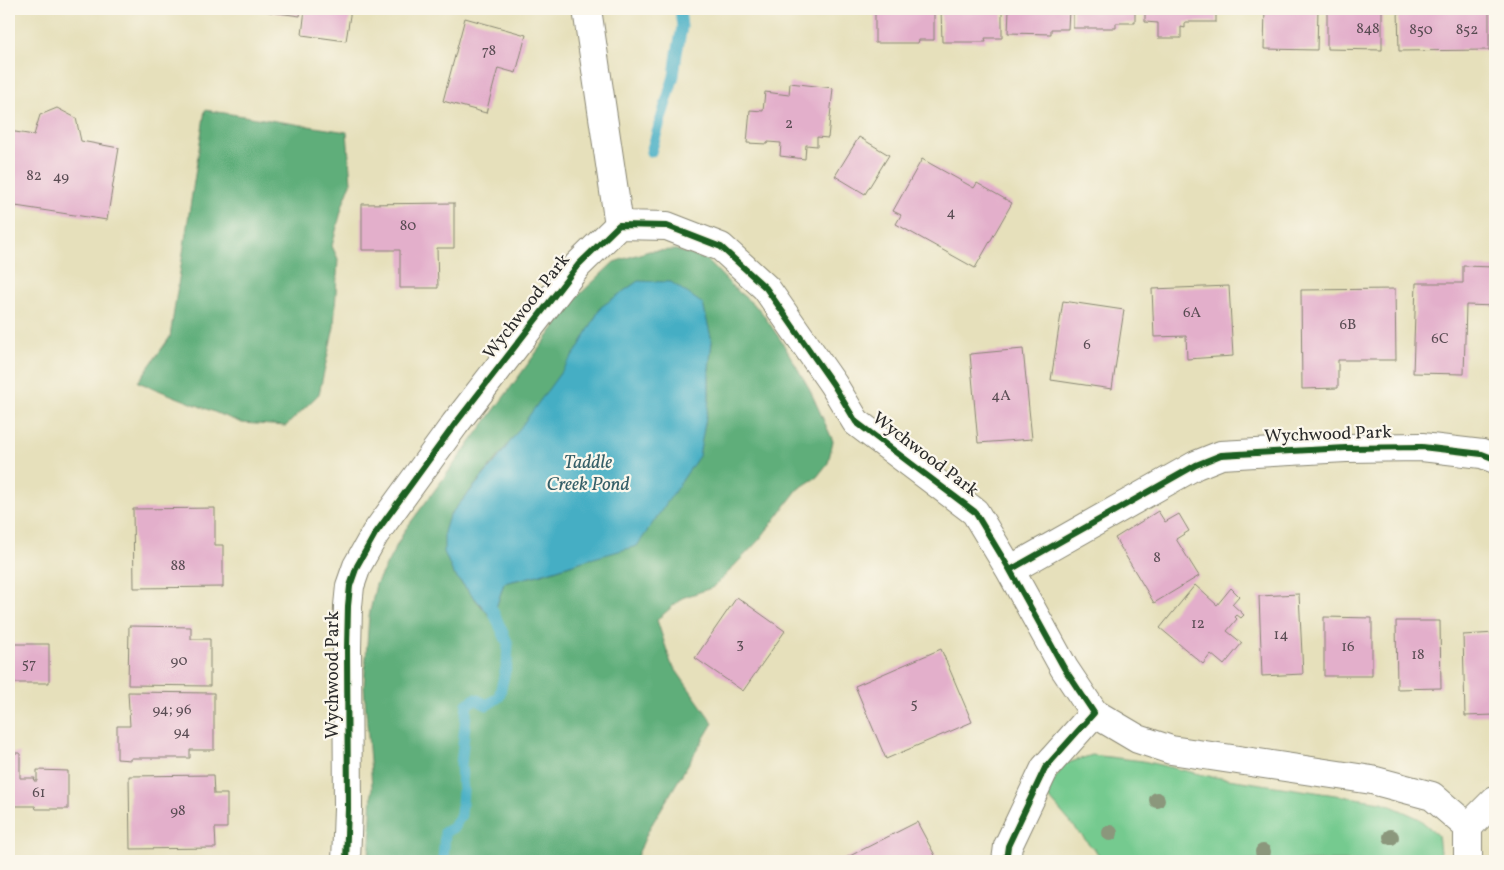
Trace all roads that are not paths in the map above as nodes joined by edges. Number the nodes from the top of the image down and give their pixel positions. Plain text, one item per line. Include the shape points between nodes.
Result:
1 (587, 9) edge
2 (619, 225) junction
3 (1495, 459) edge
4 (1010, 570) junction
5 (1094, 713) junction
6 (1495, 800) edge
7 (1468, 827) junction
8 (346, 861) edge
9 (1006, 861) edge
10 (1468, 861) edge

1 - 2 street
2 - 4 street, Wychwood Park via 667,226 721,247 766,288 856,422 975,512
2 - 8 street, Wychwood Park via 578,265 454,424 375,534 357,566 348,606
3 - 4 street, Wychwood Park via 1482,454 1422,447 1220,455 1196,465
4 - 5 street, Wychwood Park via 1064,668
5 - 7 street, Wychwood Park via 1138,739 1171,750 1372,780 1432,796
5 - 9 street via 1045,768 1008,846
6 - 7 street
7 - 10 street

